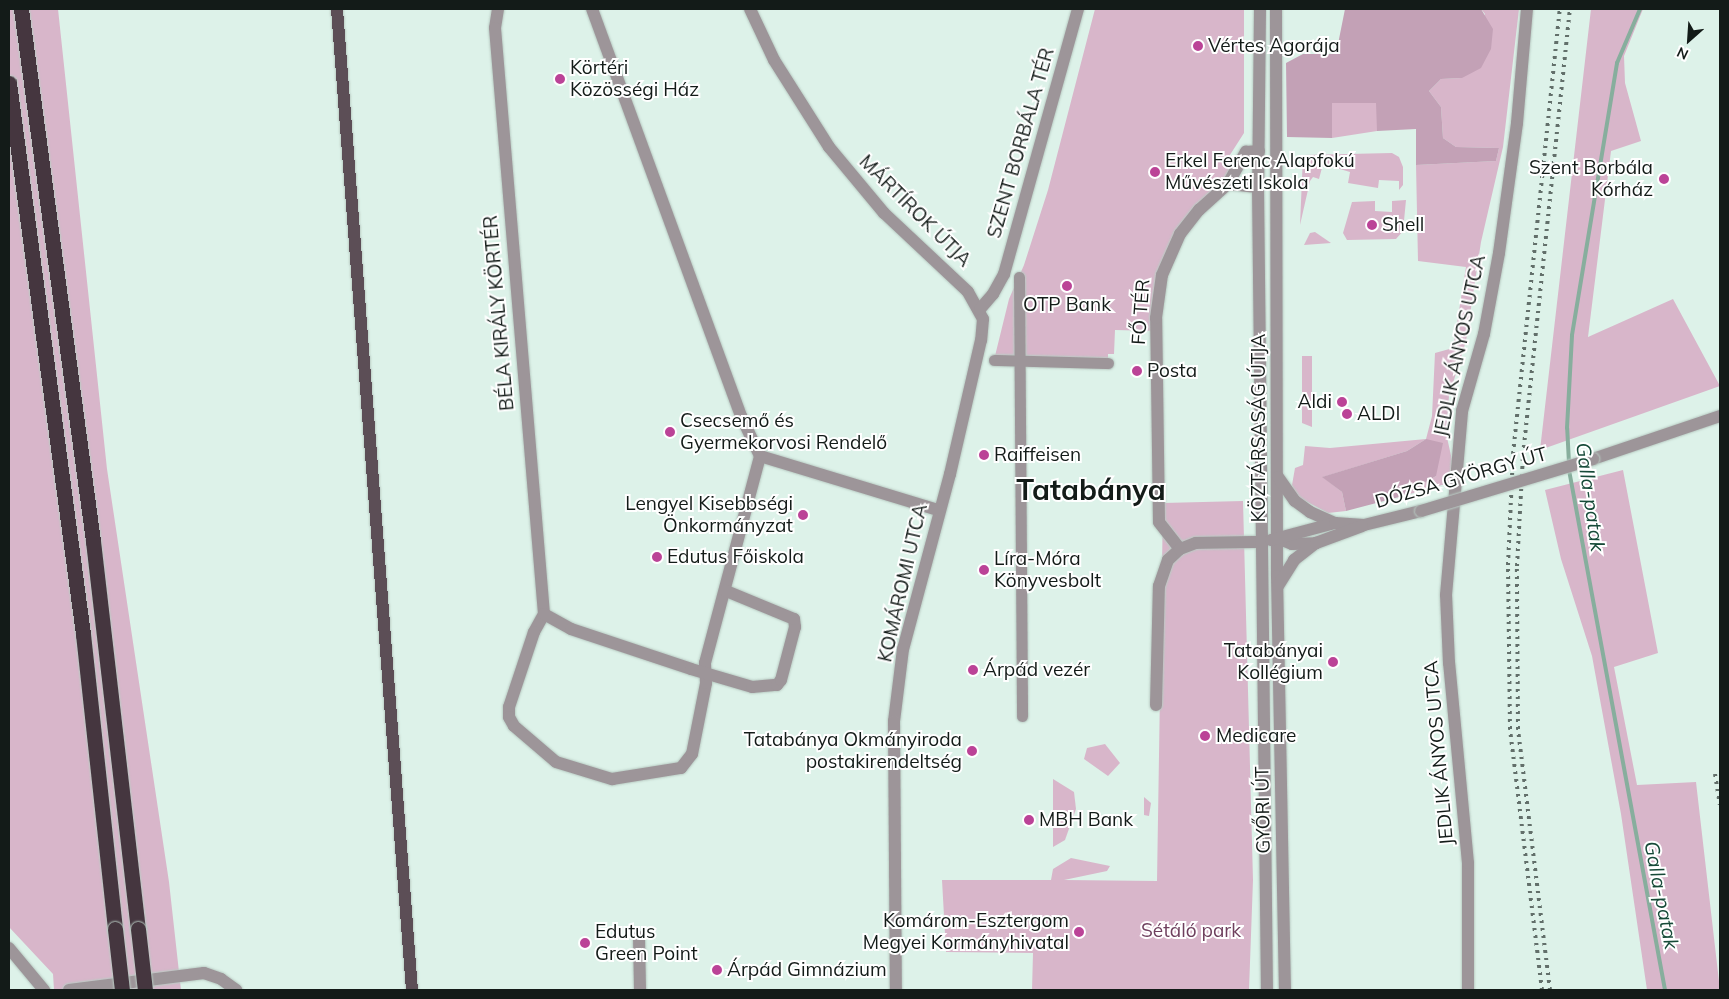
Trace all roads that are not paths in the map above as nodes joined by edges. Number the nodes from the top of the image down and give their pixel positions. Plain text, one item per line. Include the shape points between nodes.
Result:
1 (21, 9) edge
2 (337, 9) edge
3 (498, 9) edge
4 (592, 9) edge
5 (750, 9) edge
6 (1078, 9) edge
7 (1260, 9) edge
8 (1276, 9) edge
9 (1527, 9) edge
10 (9, 83) edge
11 (1259, 151) junction
12 (1228, 184) junction
13 (1258, 187) junction
14 (1018, 277) dead end
15 (980, 309) junction
16 (994, 360) dead end
17 (1020, 361) junction
18 (1108, 363) dead end
19 (1720, 416) edge
20 (760, 456) junction
21 (1278, 477) junction
22 (938, 510) junction
23 (1335, 522) junction
24 (1364, 525) junction
25 (1278, 538) junction
26 (1263, 542) junction
27 (1316, 543) junction
28 (1180, 549) junction
29 (1278, 586) junction
30 (726, 591) junction
31 (544, 614) junction
32 (706, 672) junction
33 (1156, 706) dead end
34 (1022, 716) dead end
35 (639, 938) dead end
36 (9, 948) edge
37 (44, 990) edge
38 (69, 990) edge
39 (122, 990) edge
40 (145, 990) edge
41 (236, 990) edge
42 (412, 990) edge
43 (640, 990) edge
44 (896, 990) edge
45 (1267, 990) edge
46 (1286, 990) edge
47 (1468, 990) edge

1 - 40 highway, bridge via 93,540
2 - 42 main road
3 - 31 street, BÉLA KIRÁLY KÖRTÉR via 495,28
4 - 20 street via 741,416
5 - 15 street, MÁRTÍROK ÚTJA via 774,60 828,147 884,212 952,275
6 - 15 street, SZENT BORBÁLA TÉR via 1004,274
7 - 11 street, KÖZTÁRSASÁG ÚTJA
8 - 21 street, KÖZTÁRSASÁG ÚTJA
9 - 47 street, JEDLIK ÁNYOS UTCA via 1517,122 1499,253 1484,334 1462,411 1446,595 1449,663 1468,863
10 - 39 highway, bridge via 83,634
11 - 12 street, FŐ TÉR via 1246,152
11 - 13 street, KÖZTÁRSASÁG ÚTJA
12 - 13 street
12 - 28 street, FŐ TÉR via 1199,210 1180,234 1168,257 1158,299 1159,522
13 - 26 street, KÖZTÁRSASÁG ÚTJA
14 - 17 street
15 - 22 street, KOMÁROMI UTCA via 983,319 981,340
16 - 17 street
17 - 18 street
17 - 34 street
19 - 24 street, DÓZSA GYÖRGY ÚT, bridge via 1421,511
20 - 22 street
20 - 30 street
21 - 23 street via 1302,506
21 - 25 street, KÖZTÁRSASÁG ÚTJA
22 - 44 street, KOMÁROMI UTCA via 903,649 894,721
23 - 24 street, DÓZSA GYÖRGY ÚT
23 - 25 street, DÓZSA GYÖRGY ÚT
24 - 27 street
25 - 26 street, KÖZTÁRSASÁG ÚTJA
25 - 27 street via 1292,544
25 - 29 street, GYŐRI ÚT
26 - 28 street via 1196,543
26 - 45 street, GYŐRI ÚT
27 - 29 street via 1294,560
28 - 33 street via 1162,571 1159,586
29 - 46 street, GYŐRI ÚT
30 - 32 street via 705,663
30 - 32 street via 789,614 795,628 781,680 776,685 752,687
31 - 32 street via 571,629
31 - 32 street via 534,632 509,707 509,717 514,726 556,762 612,779 681,768 692,754
35 - 43 street
36 - 37 street
38 - 41 street via 204,973 221,979

